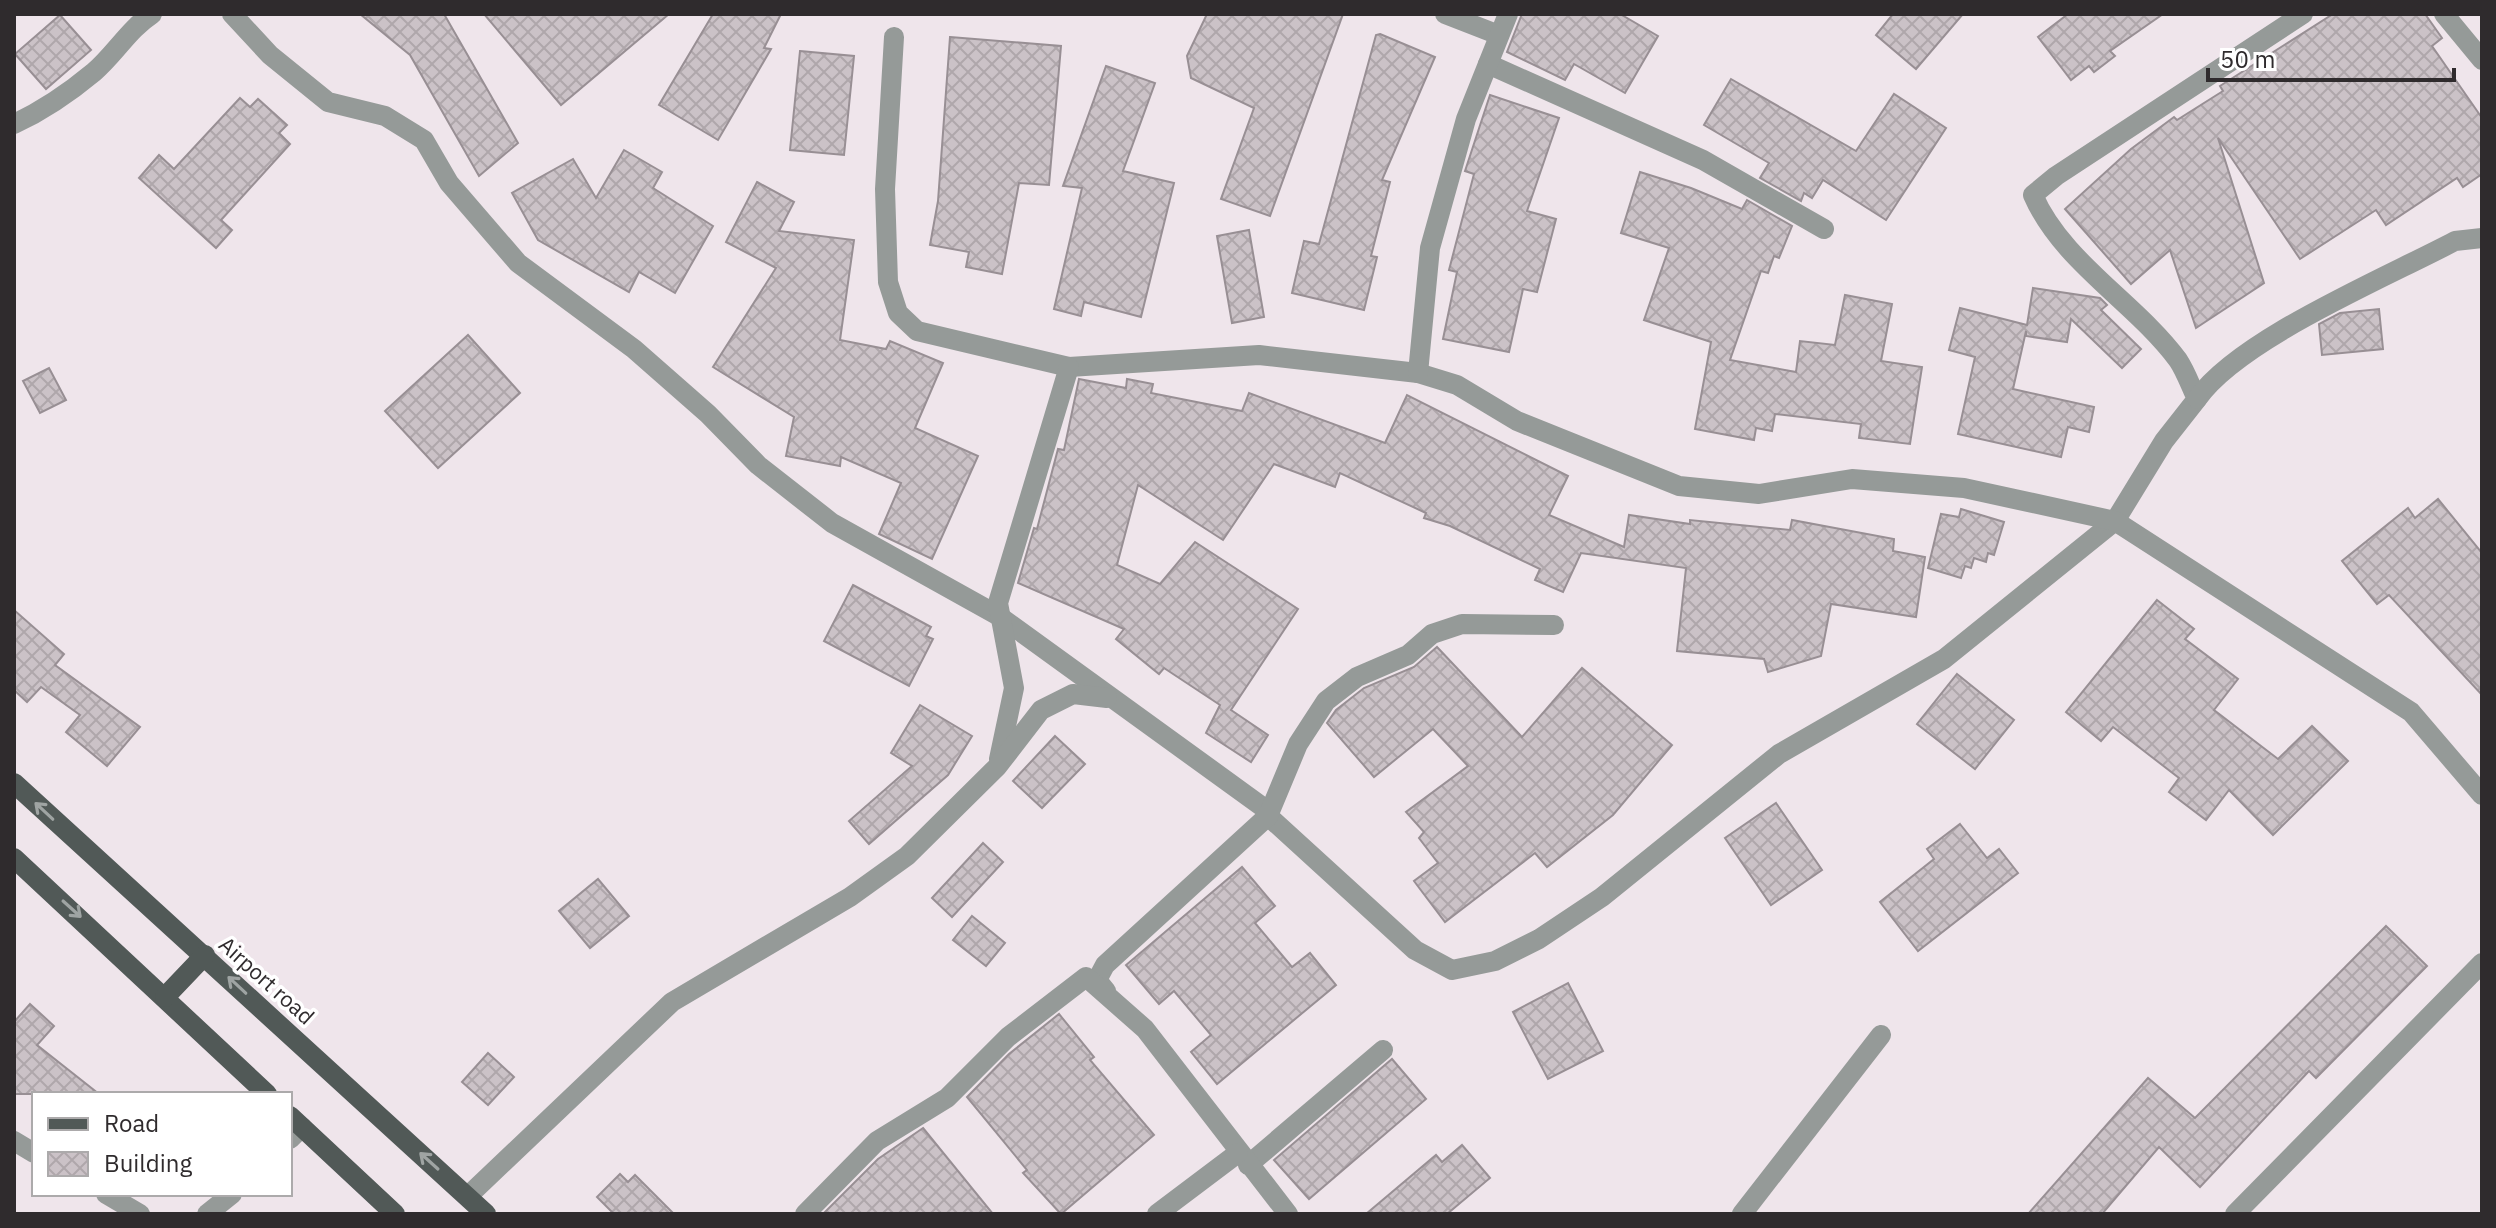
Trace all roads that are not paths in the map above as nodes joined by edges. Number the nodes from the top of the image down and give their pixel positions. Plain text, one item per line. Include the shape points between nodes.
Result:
1 (152, 14) edge
2 (232, 14) edge
3 (1445, 14) edge
4 (1508, 14) edge
5 (2303, 14) edge
6 (2444, 14) edge
7 (1499, 35) junction
8 (894, 37) dead end
9 (2474, 42) edge
10 (2482, 60) edge
11 (1488, 64) junction
12 (14, 124) edge
13 (1824, 229) dead end
14 (2482, 238) edge
15 (1069, 367) junction
16 (1418, 373) junction
17 (2197, 399) junction
18 (2115, 521) junction
19 (999, 616) junction
20 (1554, 625) dead end
21 (1110, 698) junction
22 (997, 767) junction
23 (14, 783) edge
24 (2482, 795) edge
25 (1268, 816) junction
26 (14, 858) edge
27 (205, 955) junction
28 (2482, 963) edge
29 (1108, 994) junction
30 (165, 997) junction
31 (1881, 1035) dead end
32 (1383, 1050) dead end
33 (265, 1092) edge
34 (294, 1127) edge
35 (14, 1141) edge
36 (32, 1152) edge
37 (1243, 1159) junction
38 (109, 1196) edge
39 (230, 1196) edge
40 (468, 1196) junction
41 (140, 1214) edge
42 (207, 1214) edge
43 (395, 1214) edge
44 (486, 1214) edge
45 (805, 1214) edge
46 (1157, 1214) edge
47 (1288, 1214) edge
48 (1742, 1214) edge
49 (2235, 1214) edge

1 - 12 street via 95,71
2 - 19 street via 270,55 328,102 385,116 424,140 449,183 518,263 634,349 758,465 832,523
3 - 7 street
4 - 7 street
5 - 17 street via 2033,195 2072,251 2179,362
6 - 9 street
7 - 11 street
8 - 15 street via 885,189 888,282 898,313 917,331
9 - 10 street
11 - 13 street via 1703,160
11 - 16 street via 1466,119 1430,248
14 - 17 street via 2455,241 2247,351 2211,379
15 - 16 street via 1259,355
15 - 19 street via 998,603
16 - 18 street via 1457,385 1517,421 1679,486 1759,494 1852,479 1964,488
17 - 18 street
18 - 24 street via 2411,712
18 - 25 street via 1944,659 1779,754 1602,897 1495,961 1452,970 1415,950
19 - 21 street
19 - 22 street via 1014,688
20 - 25 street via 1462,624 1432,634 1408,655 1357,677 1326,701 1298,744
21 - 22 street via 1073,694 1041,710
21 - 25 street via 1264,808
22 - 40 street via 885,873 672,1002
27 -> 23 main road, Airport road
25 - 29 street via 1105,965 1097,980
26 -> 30 main road
27 - 30 main road
40 -> 27 main road, Airport road
28 - 49 street
29 - 37 street via 1145,1029
29 - 45 street via 1086,977 1008,1037 947,1098 877,1141
30 - 33 main road
31 - 48 street
32 - 37 street
34 - 43 main road
35 - 36 street
37 - 46 street
37 - 47 street
38 - 41 street
39 - 42 street
40 - 44 main road, Airport road

